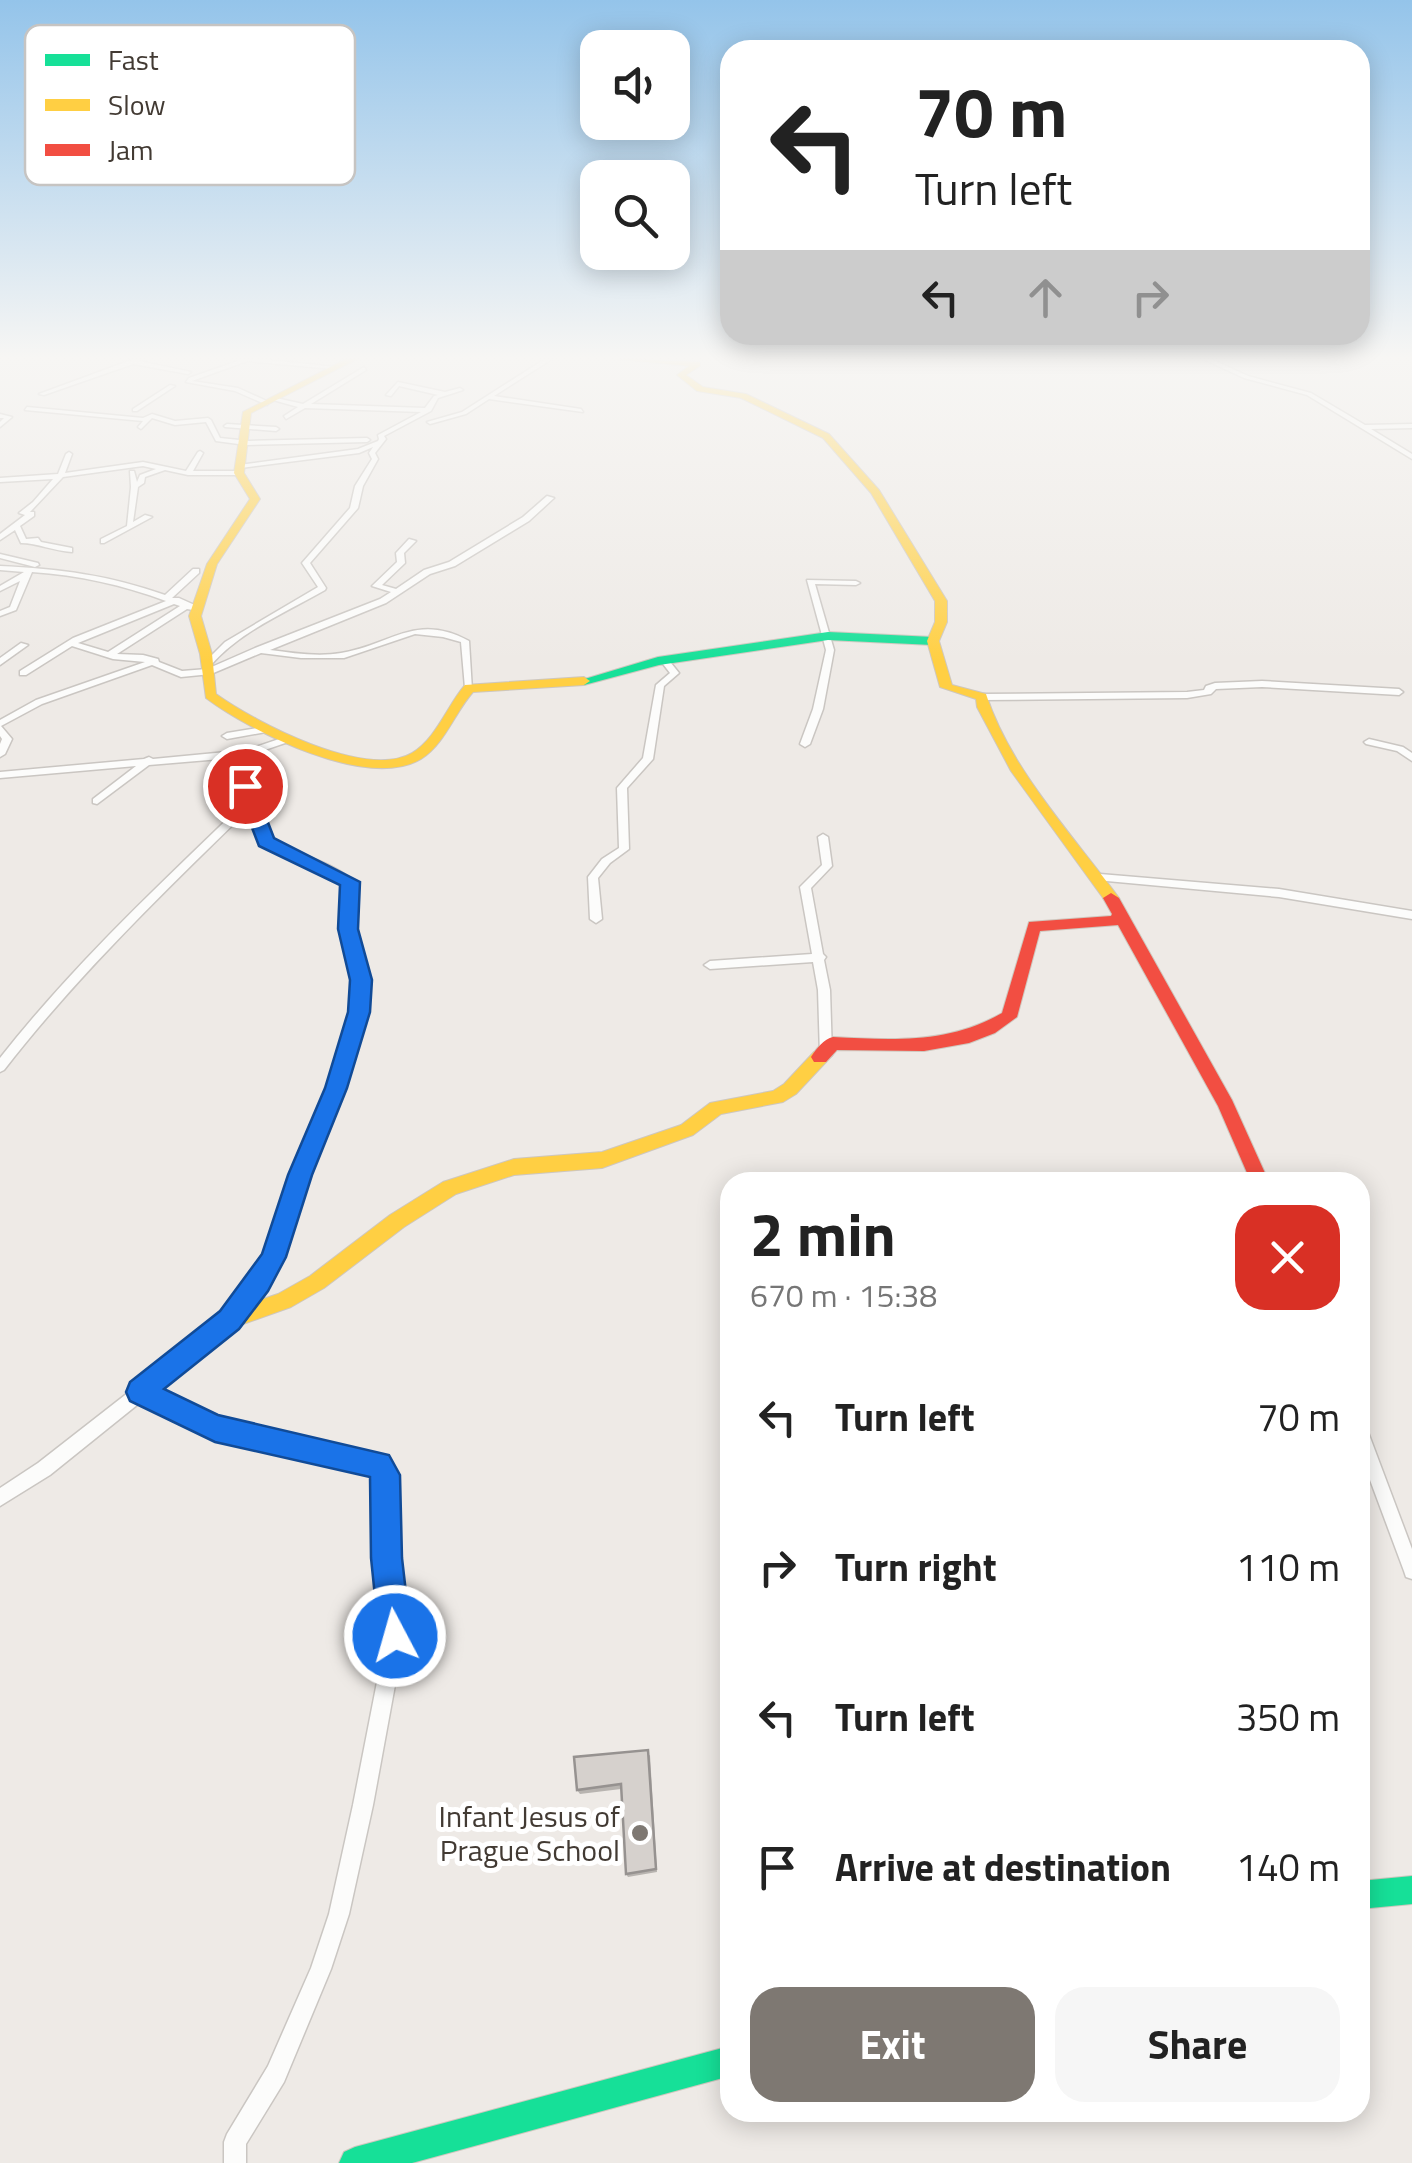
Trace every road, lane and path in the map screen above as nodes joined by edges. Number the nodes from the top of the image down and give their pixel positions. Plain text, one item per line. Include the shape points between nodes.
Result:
1 (66, 460) edge
2 (196, 460) edge
3 (240, 460) edge
4 (303, 460) edge
5 (375, 460) edge
6 (847, 460) edge
7 (165, 468) junction
8 (240, 469) junction
9 (132, 472) dead end
10 (188, 473) junction
11 (60, 476) junction
12 (0, 480) edge
13 (134, 486) junction
14 (550, 498) dead end
15 (148, 517) dead end
16 (2, 520) edge
17 (129, 524) junction
18 (16, 525) junction
19 (0, 538) edge
20 (104, 541) dead end
21 (412, 541) dead end
22 (69, 550) dead end
23 (0, 556) edge
24 (15, 560) junction
25 (53, 564) dead end
26 (0, 567) edge
27 (196, 571) dead end
28 (28, 572) junction
29 (856, 582) dead end
30 (0, 589) edge
31 (398, 592) junction
32 (172, 599) junction
33 (192, 607) junction
34 (0, 614) edge
35 (164, 618) junction
36 (828, 636) junction
37 (933, 640) junction
38 (70, 643) junction
39 (24, 645) dead end
40 (258, 650) junction
41 (111, 656) junction
42 (664, 660) junction
43 (0, 662) edge
44 (155, 662) junction
45 (208, 668) junction
46 (108, 670) dead end
47 (23, 673) dead end
48 (469, 688) junction
49 (1399, 692) dead end
50 (982, 697) junction
51 (0, 726) edge
52 (262, 730) junction
53 (227, 736) dead end
54 (288, 739) junction
55 (1370, 742) dead end
56 (805, 744) dead end
57 (248, 753) junction
58 (0, 754) edge
59 (1412, 758) edge
60 (149, 760) junction
61 (0, 774) edge
62 (97, 801) dead end
63 (249, 802) junction
64 (822, 837) dead end
65 (1100, 878) junction
66 (1120, 915) junction
67 (1412, 915) edge
68 (596, 919) dead end
69 (820, 957) junction
70 (710, 965) dead end
71 (826, 1055) junction
72 (0, 1067) edge
73 (1256, 1172) edge
74 (230, 1320) junction
75 (140, 1392) junction
76 (1370, 1459) edge
77 (0, 1498) edge
78 (1412, 1571) edge
79 (1412, 1890) edge
80 (1370, 1895) edge
81 (720, 2064) edge
82 (235, 2163) edge
83 (356, 2163) edge

1 - 11 street
2 - 10 street
3 - 8 street
4 - 8 street
5 - 45 street via 354,508 306,562 322,588 230,642
6 - 37 street via 875,492 942,601
7 - 10 street
7 - 11 street via 143,464
7 - 13 street
8 - 10 street
8 - 33 street via 255,499
9 - 13 street
11 - 12 street
11 - 18 street
13 - 17 street
14 - 31 street via 526,519
15 - 17 street
16 - 18 street
17 - 20 street
18 - 19 street
18 - 22 street via 24,541
21 - 31 street via 400,553 401,563 376,586
23 - 24 street
24 - 25 street
24 - 26 street
26 - 28 street
27 - 32 street
28 - 30 street
28 - 32 street via 127,584
28 - 34 street via 13,608
29 - 36 street via 810,582
31 - 40 street
32 - 33 street
32 - 35 street
32 - 38 street
33 - 35 street
33 - 45 street
35 - 41 street
36 - 37 street
36 - 42 street
36 - 56 street via 828,663
37 - 50 street via 946,687
38 - 41 street
38 - 47 street
39 - 43 street
40 - 45 street
40 - 48 street via 341,656 427,629 465,642
41 - 44 street
41 - 46 street via 116,660
42 - 48 street via 571,684
42 - 68 street via 675,673 660,686 648,759 622,788 624,849 593,877
44 - 45 street via 181,674
44 - 51 street via 39,702
45 - 52 street via 214,700
48 - 54 street via 407,760 354,757
49 - 50 street via 1262,684 1196,694
50 - 65 street via 1018,771
51 - 58 street via 7,739
52 - 53 street
52 - 54 street
54 - 57 street
55 - 59 street
57 - 60 street
57 - 63 street
60 - 61 street
60 - 62 street
63 - 72 street via 125,923
63 - 74 street via 266,842 350,882 348,929 361,994 348,1052 274,1257
64 - 69 street via 827,866 805,887
65 - 66 street
65 - 67 street via 1263,891
66 - 71 street via 1115,921 1034,926 1009,1017 998,1025 924,1047 840,1041
66 - 73 street via 1226,1105
69 - 70 street
69 - 71 street
71 - 74 street via 784,1095 716,1108 686,1130 622,1154 514,1167 463,1182 397,1220 301,1291
74 - 75 street
75 - 77 street
75 - 82 street via 215,1428 368,1460 385,1475 395,1636 363,1805 321,1970 276,2074 235,2142
76 - 78 street
79 - 80 street
81 - 83 street

